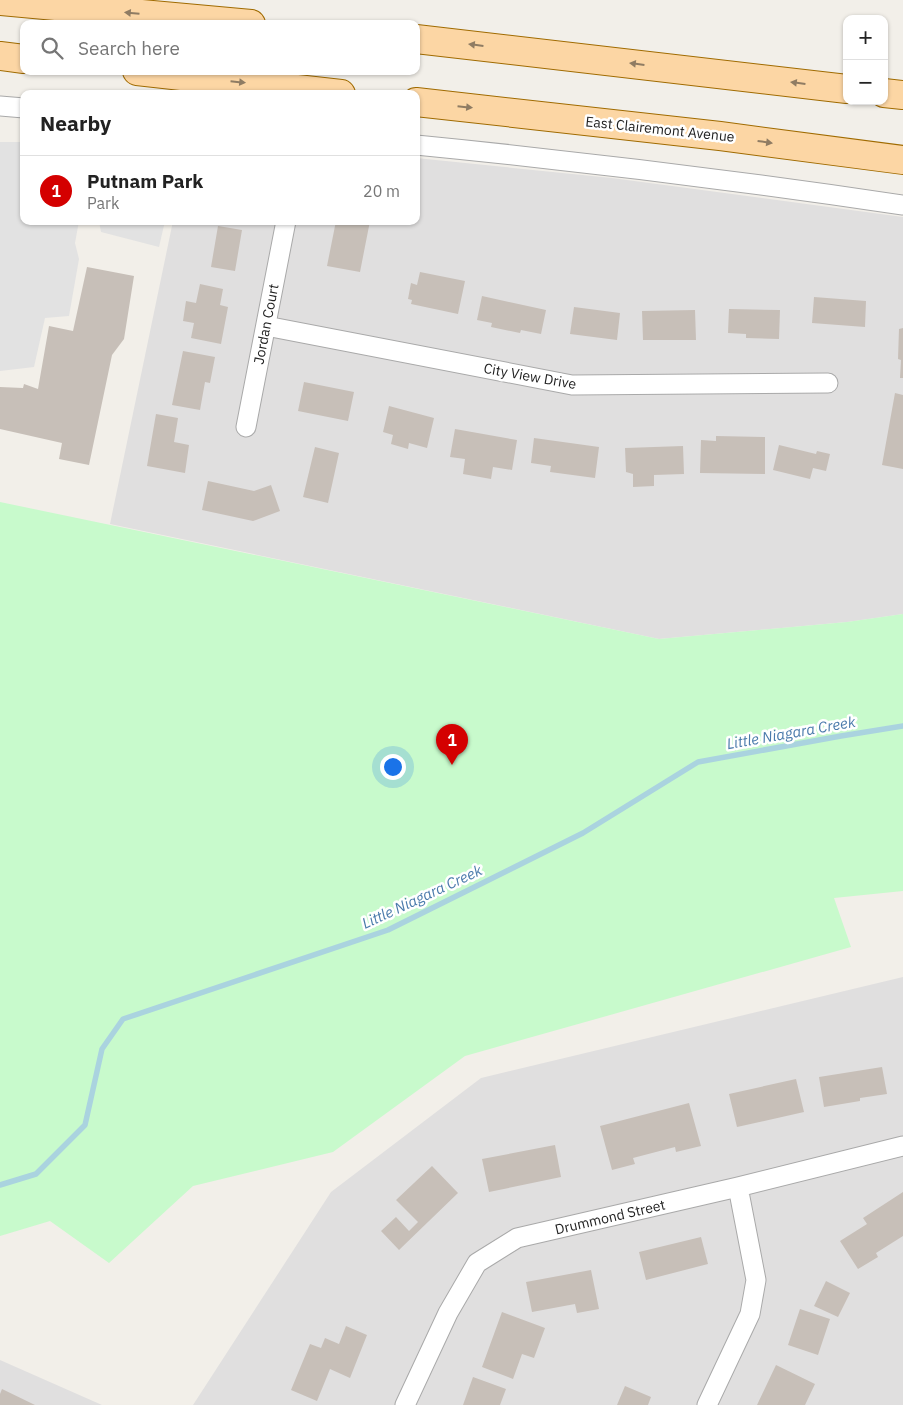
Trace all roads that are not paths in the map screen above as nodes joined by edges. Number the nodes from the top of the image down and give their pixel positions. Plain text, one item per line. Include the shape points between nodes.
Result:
1 (0, 1) edge
2 (207, 20) edge
3 (420, 39) edge
4 (0, 56) edge
5 (20, 58) edge
6 (173, 75) edge
7 (843, 89) edge
8 (306, 90) edge
9 (888, 94) edge
10 (903, 96) edge
11 (420, 102) edge
12 (0, 106) edge
13 (20, 108) edge
14 (420, 145) edge
15 (903, 160) edge
16 (903, 205) edge
17 (285, 225) edge
18 (266, 326) junction
19 (828, 383) dead end
20 (246, 427) dead end
21 (903, 1146) edge
22 (738, 1187) junction
23 (405, 1405) edge
24 (707, 1405) edge

2 -> 1 main road
7 -> 3 main road
4 - 5 main road
6 -> 8 main road
9 - 10 main road
11 -> 15 main road, East Clairemont Avenue
12 - 13 street
14 - 16 street via 625,167
17 - 18 street, Jordan Court
18 - 19 street, City View Drive via 572,385
18 - 20 street, Jordan Court
21 - 22 street, Drummond Street
22 - 23 street, Drummond Street via 516,1238 477,1263 448,1313
22 - 24 street via 756,1280 750,1314

